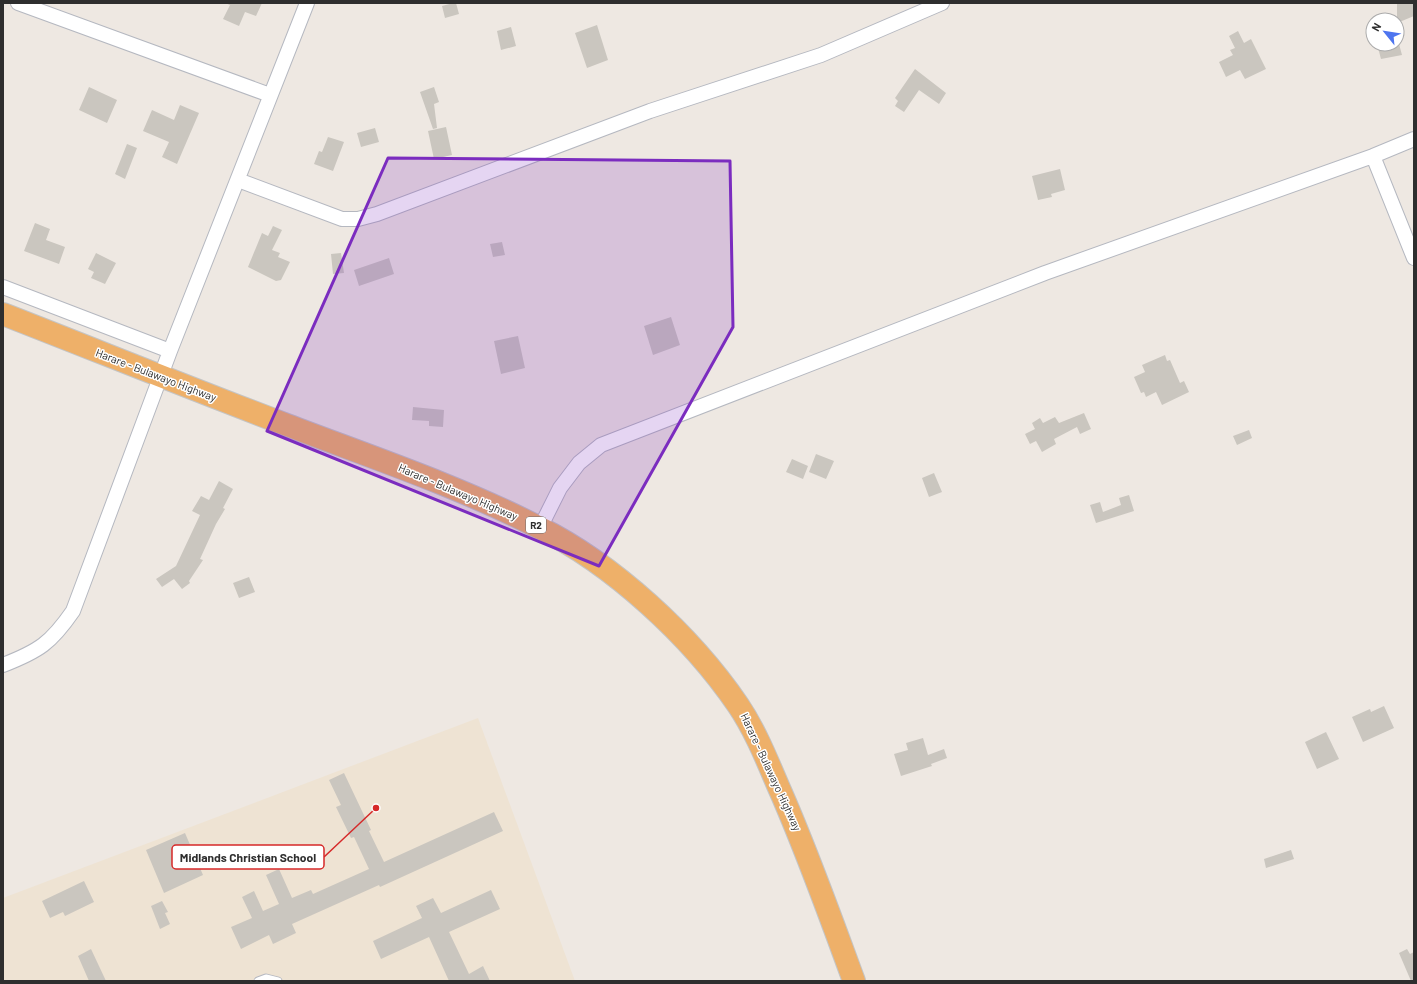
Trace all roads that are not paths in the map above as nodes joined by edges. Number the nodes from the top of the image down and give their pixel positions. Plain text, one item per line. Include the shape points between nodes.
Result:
1 (18, 3) edge
2 (307, 3) edge
3 (942, 3) edge
4 (270, 95) junction
5 (1414, 138) edge
6 (1373, 156) junction
7 (238, 180) junction
8 (1414, 258) edge
9 (3, 287) edge
10 (3, 314) edge
11 (170, 351) junction
12 (161, 377) junction
13 (540, 528) junction
14 (3, 665) edge
15 (258, 981) edge
16 (278, 981) edge
17 (854, 981) edge

1 - 4 street
2 - 4 street
3 - 7 street via 821,55 650,111 358,219 342,219
4 - 7 street
5 - 6 street
6 - 8 street
6 - 13 street via 1045,273 601,445 579,463 560,488
7 - 11 street
9 - 11 street
10 - 12 highway, Harare - Bulawayo Highway / R2
11 - 12 street
12 - 13 highway, Harare - Bulawayo Highway / R2 via 428,478
12 - 14 street via 73,611 44,646 28,656
13 - 17 highway, Harare - Bulawayo Highway / R2 via 613,575 649,605 702,658 739,707 767,759 800,835
15 - 16 lane via 266,978

